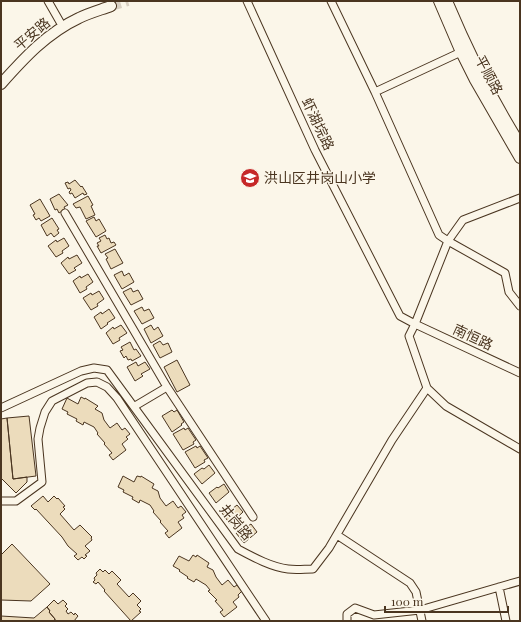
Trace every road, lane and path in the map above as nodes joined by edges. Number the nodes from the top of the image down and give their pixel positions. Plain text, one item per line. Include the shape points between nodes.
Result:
1 (48, 1) edge
2 (247, 1) edge
3 (331, 1) edge
4 (439, 1) edge
5 (448, 1) edge
6 (111, 4) edge
7 (60, 22) junction
8 (461, 52) junction
9 (1, 76) edge
10 (1, 84) edge
11 (375, 92) junction
12 (520, 144) edge
13 (520, 158) edge
14 (520, 198) edge
15 (65, 213) dead end
16 (448, 241) junction
17 (520, 306) edge
18 (414, 324) junction
19 (520, 373) edge
20 (167, 388) junction
21 (427, 388) junction
22 (135, 406) junction
23 (1, 408) edge
24 (520, 449) edge
25 (1, 501) edge
26 (253, 517) dead end
27 (337, 535) junction
28 (520, 581) edge
29 (499, 587) junction
30 (420, 610) junction
31 (266, 621) edge
32 (347, 621) edge
33 (422, 621) edge
34 (506, 621) edge

1 - 7 street
2 - 18 street, 虾湖垸路 via 315,150 400,316
3 - 11 street
4 - 8 main road, 平顺路
5 - 12 main road, 平顺路 via 479,72
6 - 7 main road, 平安路 via 84,10
6 - 10 main road, 平安路 via 61,28 33,49
7 - 9 main road, 平安路 via 27,48
8 - 11 street
8 - 13 main road, 平顺路
11 - 16 street via 440,235
14 - 16 street via 463,220
15 - 20 street
16 - 17 street via 505,273 509,292
16 - 18 street
18 - 19 street, 南恒路
18 - 21 street via 409,336
20 - 22 street
20 - 26 street
21 - 24 street via 446,406
21 - 27 street, 井岗路 via 392,440
22 - 23 street, 井岗路 via 107,370 94,368 81,371
22 - 27 street, 井岗路 via 238,549 286,569 313,569
25 - 31 street via 16,501 42,482 38,439 45,412 52,401 87,383 103,384 117,398
27 - 30 street via 410,583 416,592
28 - 29 street
29 - 30 street
29 - 34 street
30 - 32 street via 374,615 354,608 348,614
30 - 33 street

